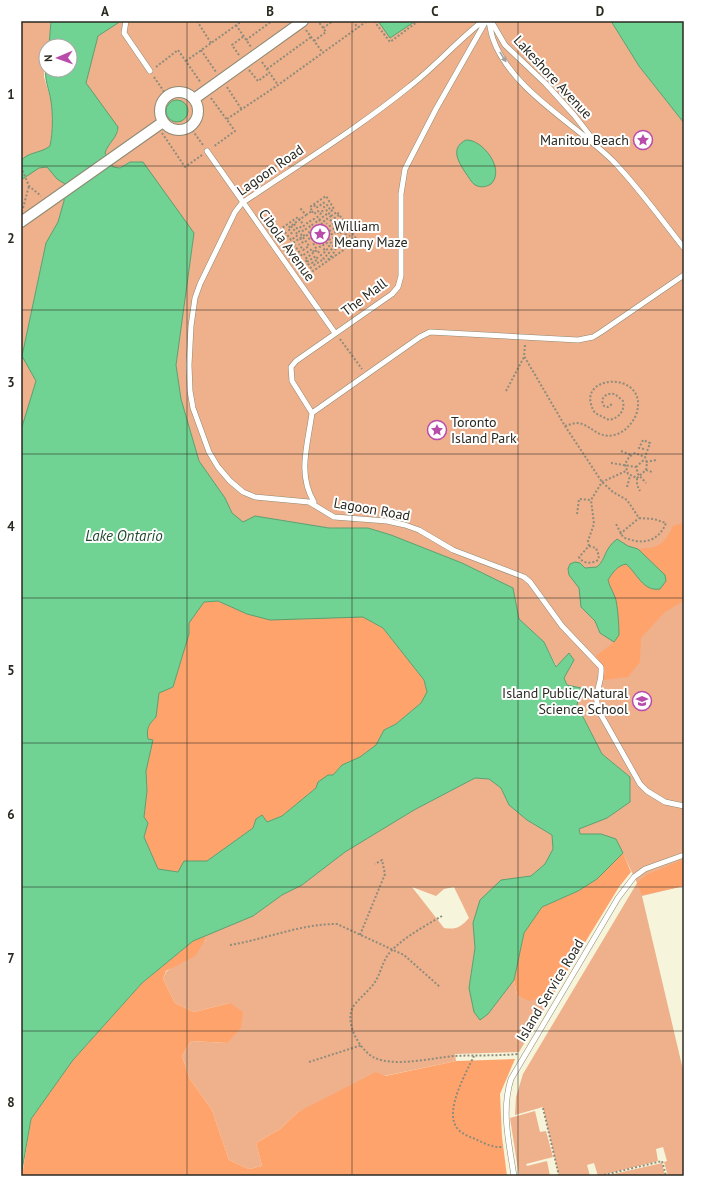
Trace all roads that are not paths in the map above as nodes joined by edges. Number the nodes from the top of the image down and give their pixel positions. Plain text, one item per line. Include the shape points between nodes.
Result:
1 (126, 21) edge
2 (487, 21) edge
3 (302, 22) edge
4 (150, 71) road end
5 (194, 99) junction
6 (160, 124) junction
7 (600, 149) junction
8 (207, 151) road end
9 (242, 203) junction
10 (21, 222) edge
11 (684, 248) edge
12 (684, 275) edge
13 (335, 333) junction
14 (312, 413) junction
15 (314, 502) junction
16 (684, 806) edge
17 (684, 855) edge
18 (514, 1176) edge

1 - 4 lane via 124,33
2 - 7 lane, Lakeshore Avenue via 505,46 551,89
2 -> 7 lane, Lakeshore Avenue via 493,39 519,79 538,99
2 - 9 lane, Lagoon Road via 452,47 412,85 378,111
2 - 13 lane, The Mall via 405,169 402,192 401,276 398,287 392,294
3 - 5 street
5 - 6 street via 190,94 178,91 167,96 160,105
5 - 6 street via 198,104 197,117 190,127 178,130
6 - 10 street
7 - 11 lane, Lakeshore Avenue via 632,183
8 - 9 lane, Cibola Avenue
9 - 13 lane, Cibola Avenue
9 - 15 lane, Lagoon Road via 212,258 195,298 189,365 193,408 209,452 218,467 243,492 255,497
12 - 14 lane via 593,337 578,340 430,332
13 - 14 lane, The Mall via 295,361 290,369 292,381
14 - 15 lane via 304,471 307,491
15 - 16 lane, Lagoon Road via 334,517 387,521 419,530 454,550 524,577 562,626 600,667 601,682 596,692 596,702 640,784 658,799
17 - 18 lane, Island Service Road via 645,869 634,877 618,898 511,1078 505,1110

